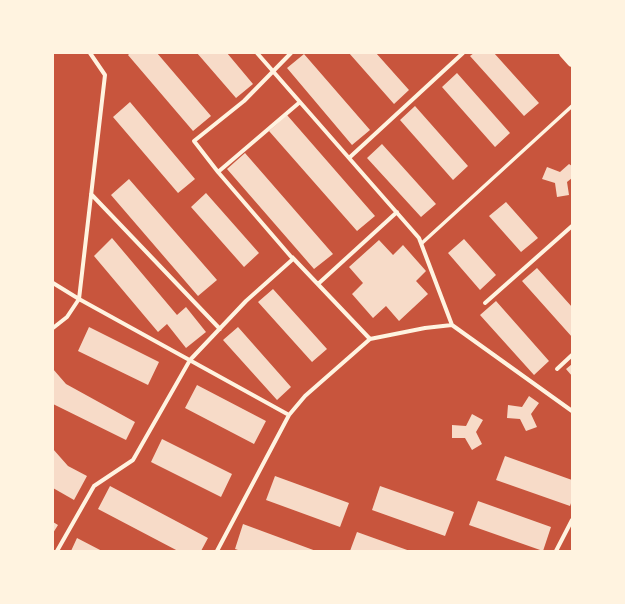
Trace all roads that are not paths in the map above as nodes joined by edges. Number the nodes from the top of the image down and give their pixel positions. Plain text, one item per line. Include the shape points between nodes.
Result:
1 (90, 53) edge
2 (256, 53) edge
3 (291, 53) edge
4 (464, 53) edge
5 (564, 53) edge
6 (572, 62) edge
7 (273, 72) junction
8 (300, 102) junction
9 (572, 106) edge
10 (349, 158) junction
11 (218, 172) junction
12 (91, 194) junction
13 (397, 212) junction
14 (572, 226) edge
15 (422, 244) junction
16 (290, 254) junction
17 (53, 283) edge
18 (318, 284) junction
19 (79, 299) junction
20 (485, 304) dead end
21 (452, 324) junction
22 (53, 328) edge
23 (220, 329) junction
24 (370, 339) junction
25 (572, 355) edge
26 (190, 360) junction
27 (556, 368) dead end
28 (572, 411) edge
29 (289, 415) junction
30 (572, 520) edge
31 (57, 551) edge
32 (217, 551) edge
33 (556, 551) edge

1 - 12 street via 105,75
2 - 7 street
3 - 7 street
4 - 10 street
5 - 6 main road
7 - 8 street
7 - 11 street via 244,101 194,141
8 - 10 street
8 - 11 street
9 - 15 street
10 - 13 street
11 - 16 street
12 - 19 street
12 - 23 street
13 - 15 street via 420,238
13 - 18 street
14 - 20 street
15 - 21 street
16 - 18 street
16 - 23 street via 293,259 246,301
17 - 19 street
18 - 24 street
19 - 22 street via 66,317
19 - 26 street
21 - 24 street
21 - 28 street
23 - 26 street
24 - 29 street via 305,396
25 - 27 street
26 - 29 street
26 - 31 street via 133,460 94,486
29 - 32 street
30 - 33 street

